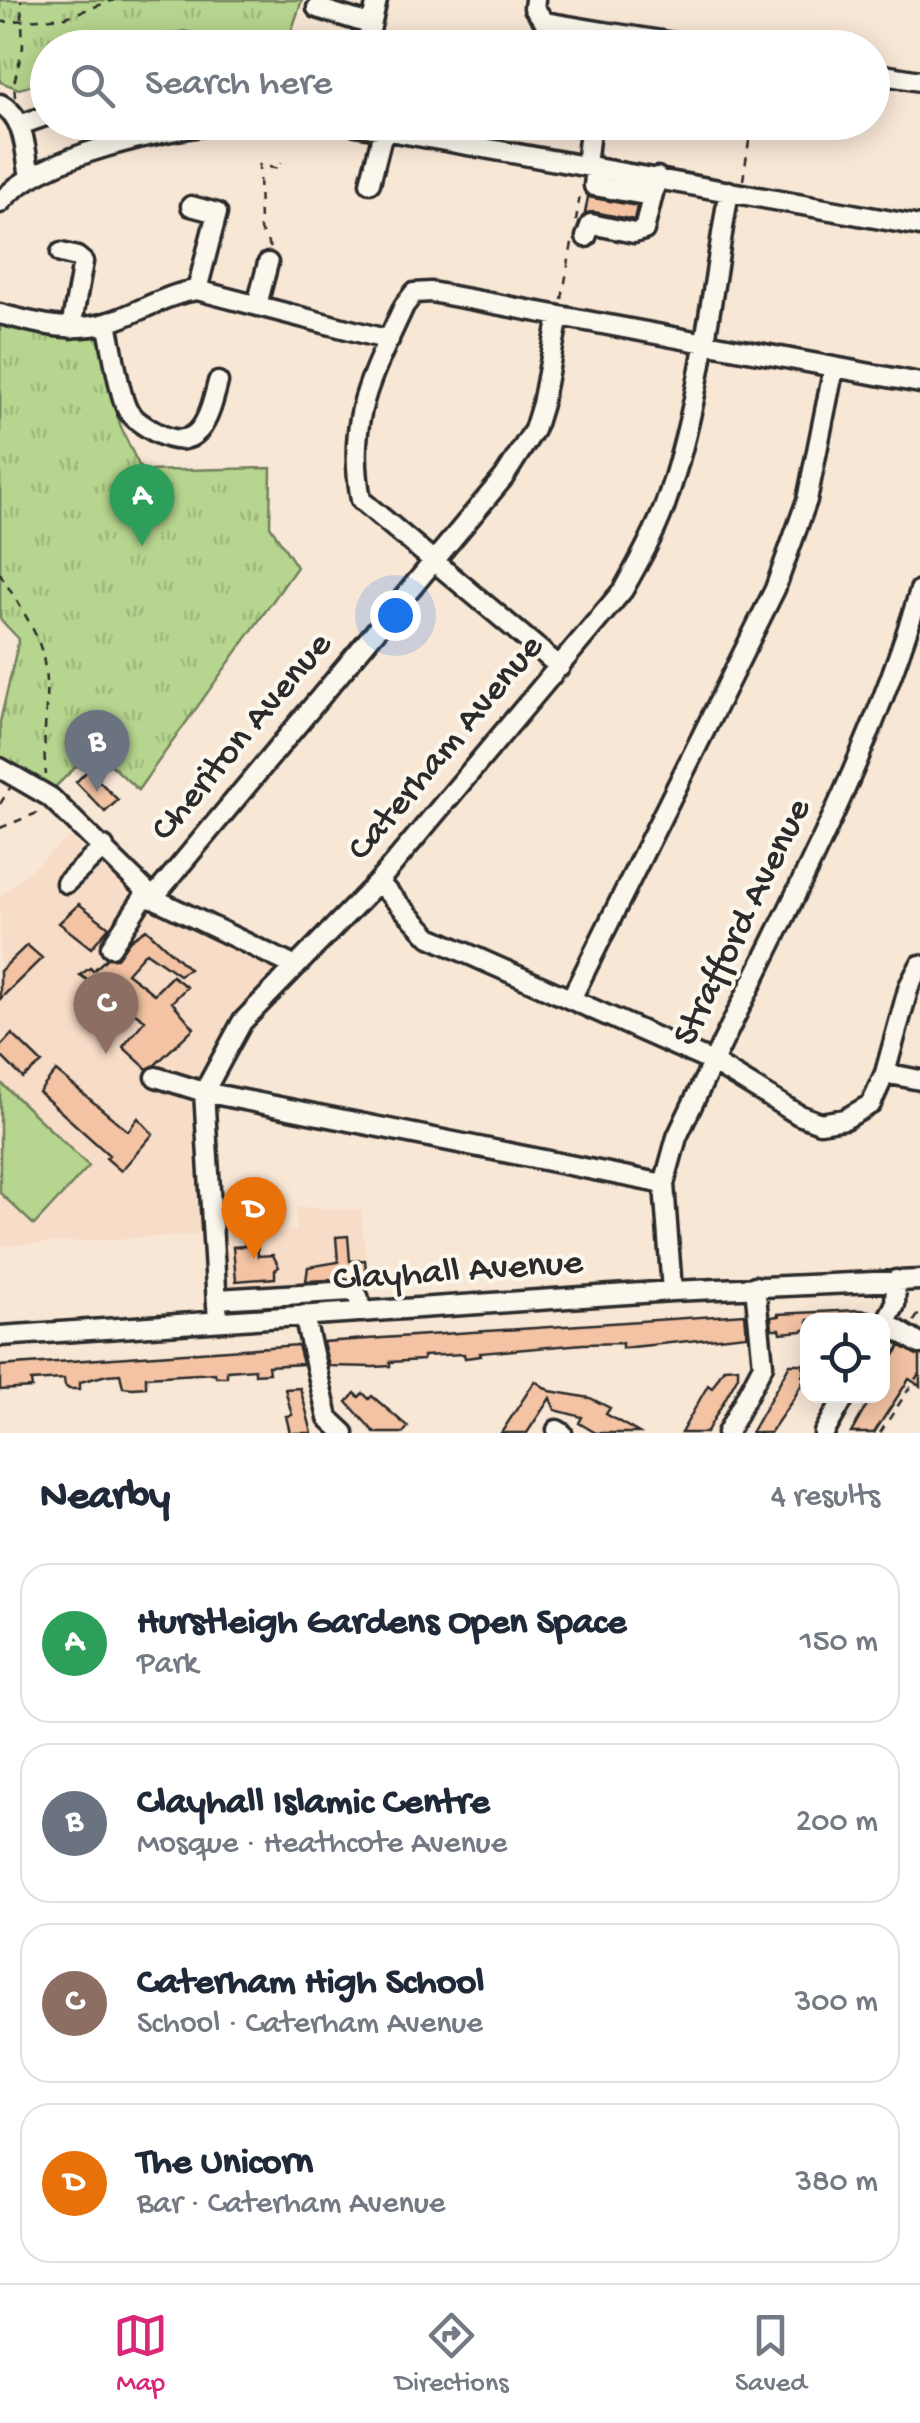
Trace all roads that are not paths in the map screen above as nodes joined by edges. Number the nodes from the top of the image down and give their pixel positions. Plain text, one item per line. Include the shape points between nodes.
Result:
1 (377, 0) edge
2 (535, 0) edge
3 (317, 8) dead end
4 (369, 24) junction
5 (368, 30) edge
6 (570, 30) edge
7 (890, 76) edge
8 (920, 80) edge
9 (11, 114) edge
10 (134, 140) edge
11 (381, 140) edge
12 (449, 140) edge
13 (591, 140) edge
14 (590, 166) junction
15 (30, 177) junction
16 (370, 183) dead end
17 (654, 186) junction
18 (735, 192) junction
19 (0, 202) edge
20 (191, 206) dead end
21 (920, 226) edge
22 (586, 237) dead end
23 (61, 254) dead end
24 (268, 263) road end
25 (197, 290) junction
26 (258, 306) junction
27 (0, 314) edge
28 (559, 316) junction
29 (107, 323) junction
30 (71, 328) junction
31 (389, 340) junction
32 (702, 343) junction
33 (834, 367) junction
34 (218, 382) dead end
35 (920, 383) edge
36 (434, 559) junction
37 (920, 590) edge
38 (913, 640) edge
39 (560, 667) junction
40 (0, 768) edge
41 (104, 847) junction
42 (378, 882) junction
43 (66, 883) dead end
44 (153, 898) junction
45 (110, 947) dead end
46 (920, 965) edge
47 (294, 966) junction
48 (572, 997) junction
49 (712, 1062) junction
50 (884, 1073) junction
51 (156, 1077) dead end
52 (920, 1080) edge
53 (204, 1092) junction
54 (664, 1184) junction
55 (896, 1280) junction
56 (920, 1280) edge
57 (755, 1286) junction
58 (672, 1291) junction
59 (217, 1300) junction
60 (362, 1312) junction
61 (890, 1313) edge
62 (304, 1316) junction
63 (218, 1321) junction
64 (890, 1329) edge
65 (0, 1336) edge
66 (920, 1344) edge
67 (841, 1403) edge
68 (344, 1433) edge
69 (727, 1433) edge
70 (824, 1433) edge

1 - 4 street
2 - 6 street via 544,22
3 - 4 street
4 - 5 street
7 - 8 street
9 - 15 street
10 - 15 street
11 - 16 street
12 - 14 street
13 - 14 street
14 - 17 street
15 - 19 street
17 - 18 street
17 - 22 street via 641,233 591,224
18 - 21 street
18 - 32 street, Caterham Avenue
20 - 25 street via 217,213
23 - 30 street via 83,262
24 - 26 street
25 - 26 street
25 - 29 street
26 - 31 street
27 - 30 street
28 - 31 street via 414,293
28 - 32 street
28 - 36 street, Cheriton Avenue via 534,430 504,477
29 - 30 street
29 - 34 street via 126,410 170,440 191,437 208,422
31 - 36 street via 361,403 361,500
32 - 33 street
32 - 39 street, Caterham Avenue via 686,426 647,548 623,590
33 - 35 street
33 - 48 street via 807,500 776,589
36 - 39 street
36 - 44 street, Cheriton Avenue
37 - 38 street, Strafford Avenue
38 - 49 street, Strafford Avenue
39 - 42 street, Caterham Avenue
40 - 41 street via 50,797
41 - 43 street
41 - 44 street
42 - 47 street, Caterham Avenue
42 - 48 street via 430,936
44 - 45 street, Cheriton Avenue via 143,898
44 - 47 street
46 - 50 street
47 - 53 street, Caterham Avenue via 242,1022
48 - 49 street
49 - 50 street via 820,1123 871,1104
49 - 54 street, Strafford Avenue
50 - 52 street
51 - 53 street
53 - 54 street
53 - 59 street
54 - 58 street, Strafford Avenue
55 - 56 street, Clayhall Avenue
55 - 57 street, Clayhall Avenue
55 - 61 street
57 - 58 street, Clayhall Avenue
57 - 69 street via 763,1365
58 - 60 street, Clayhall Avenue
59 - 60 street via 351,1292
59 - 63 street
60 - 62 street, Clayhall Avenue
62 - 63 street, Clayhall Avenue
62 - 68 street via 328,1418
63 - 65 street, Clayhall Avenue
64 - 66 street
67 - 70 street

